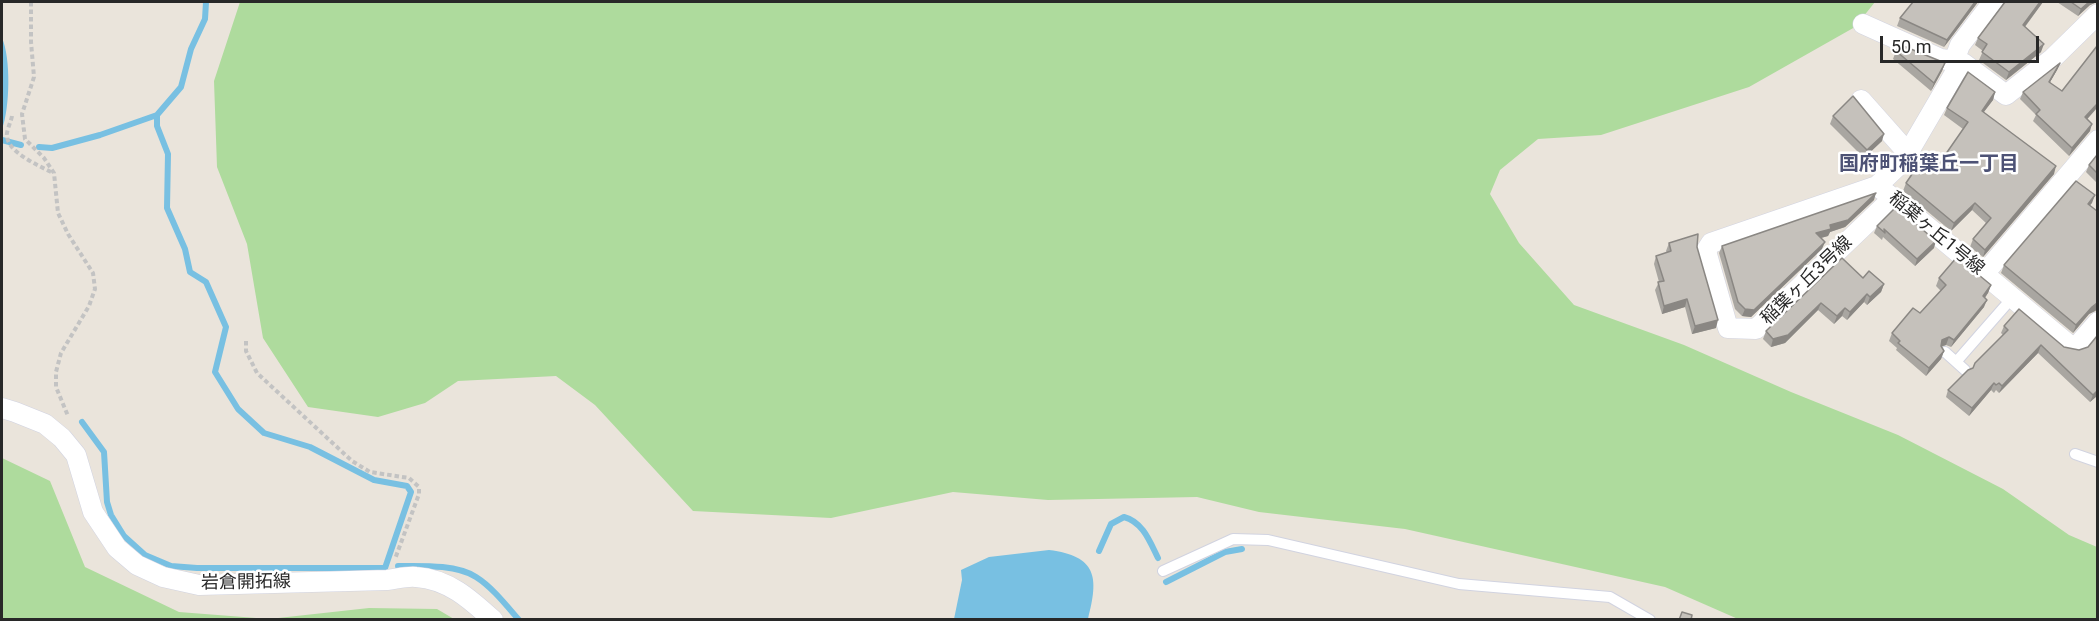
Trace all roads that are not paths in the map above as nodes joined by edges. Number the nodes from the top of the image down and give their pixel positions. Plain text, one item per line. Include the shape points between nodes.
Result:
1 (1993, 2) edge
2 (2097, 14) edge
3 (1863, 24) dead end
4 (1954, 62) junction
5 (1861, 100) dead end
6 (2097, 140) edge
7 (1908, 153) junction
8 (1877, 186) junction
9 (1893, 198) junction
10 (1712, 274) joint
11 (1984, 274) junction
12 (2012, 298) junction
13 (2097, 322) edge
14 (1945, 352) edge
15 (2, 408) edge
16 (2075, 454) dead end
17 (2097, 462) edge
18 (1162, 571) dead end
19 (493, 620) edge
20 (1650, 620) edge

1 - 4 street via 1960,45
2 - 4 street via 2053,58 2006,95 1963,63
3 - 4 street
4 - 7 street via 1956,71
5 - 7 street
6 - 11 street
7 - 8 street
8 - 9 street, 稲葉ヶ丘1号線
8 - 10 street, 稲葉ヶ丘1号線 via 1711,243 1706,251
9 - 10 street, 稲葉ヶ丘3号線 via 1756,329 1728,328
9 - 11 street, 稲葉ヶ丘1号線
11 - 12 street, 稲葉ヶ丘1号線
12 - 13 street, 稲葉ヶ丘1号線 via 2069,345 2078,346
12 - 14 lane via 1960,366
15 - 19 street, 岩倉開拓線 via 45,424 62,438 76,455 93,512 117,548 146,569 199,585 415,577 440,582 463,593
16 - 17 lane
18 - 20 lane via 1233,539 1268,540 1459,584 1610,597

